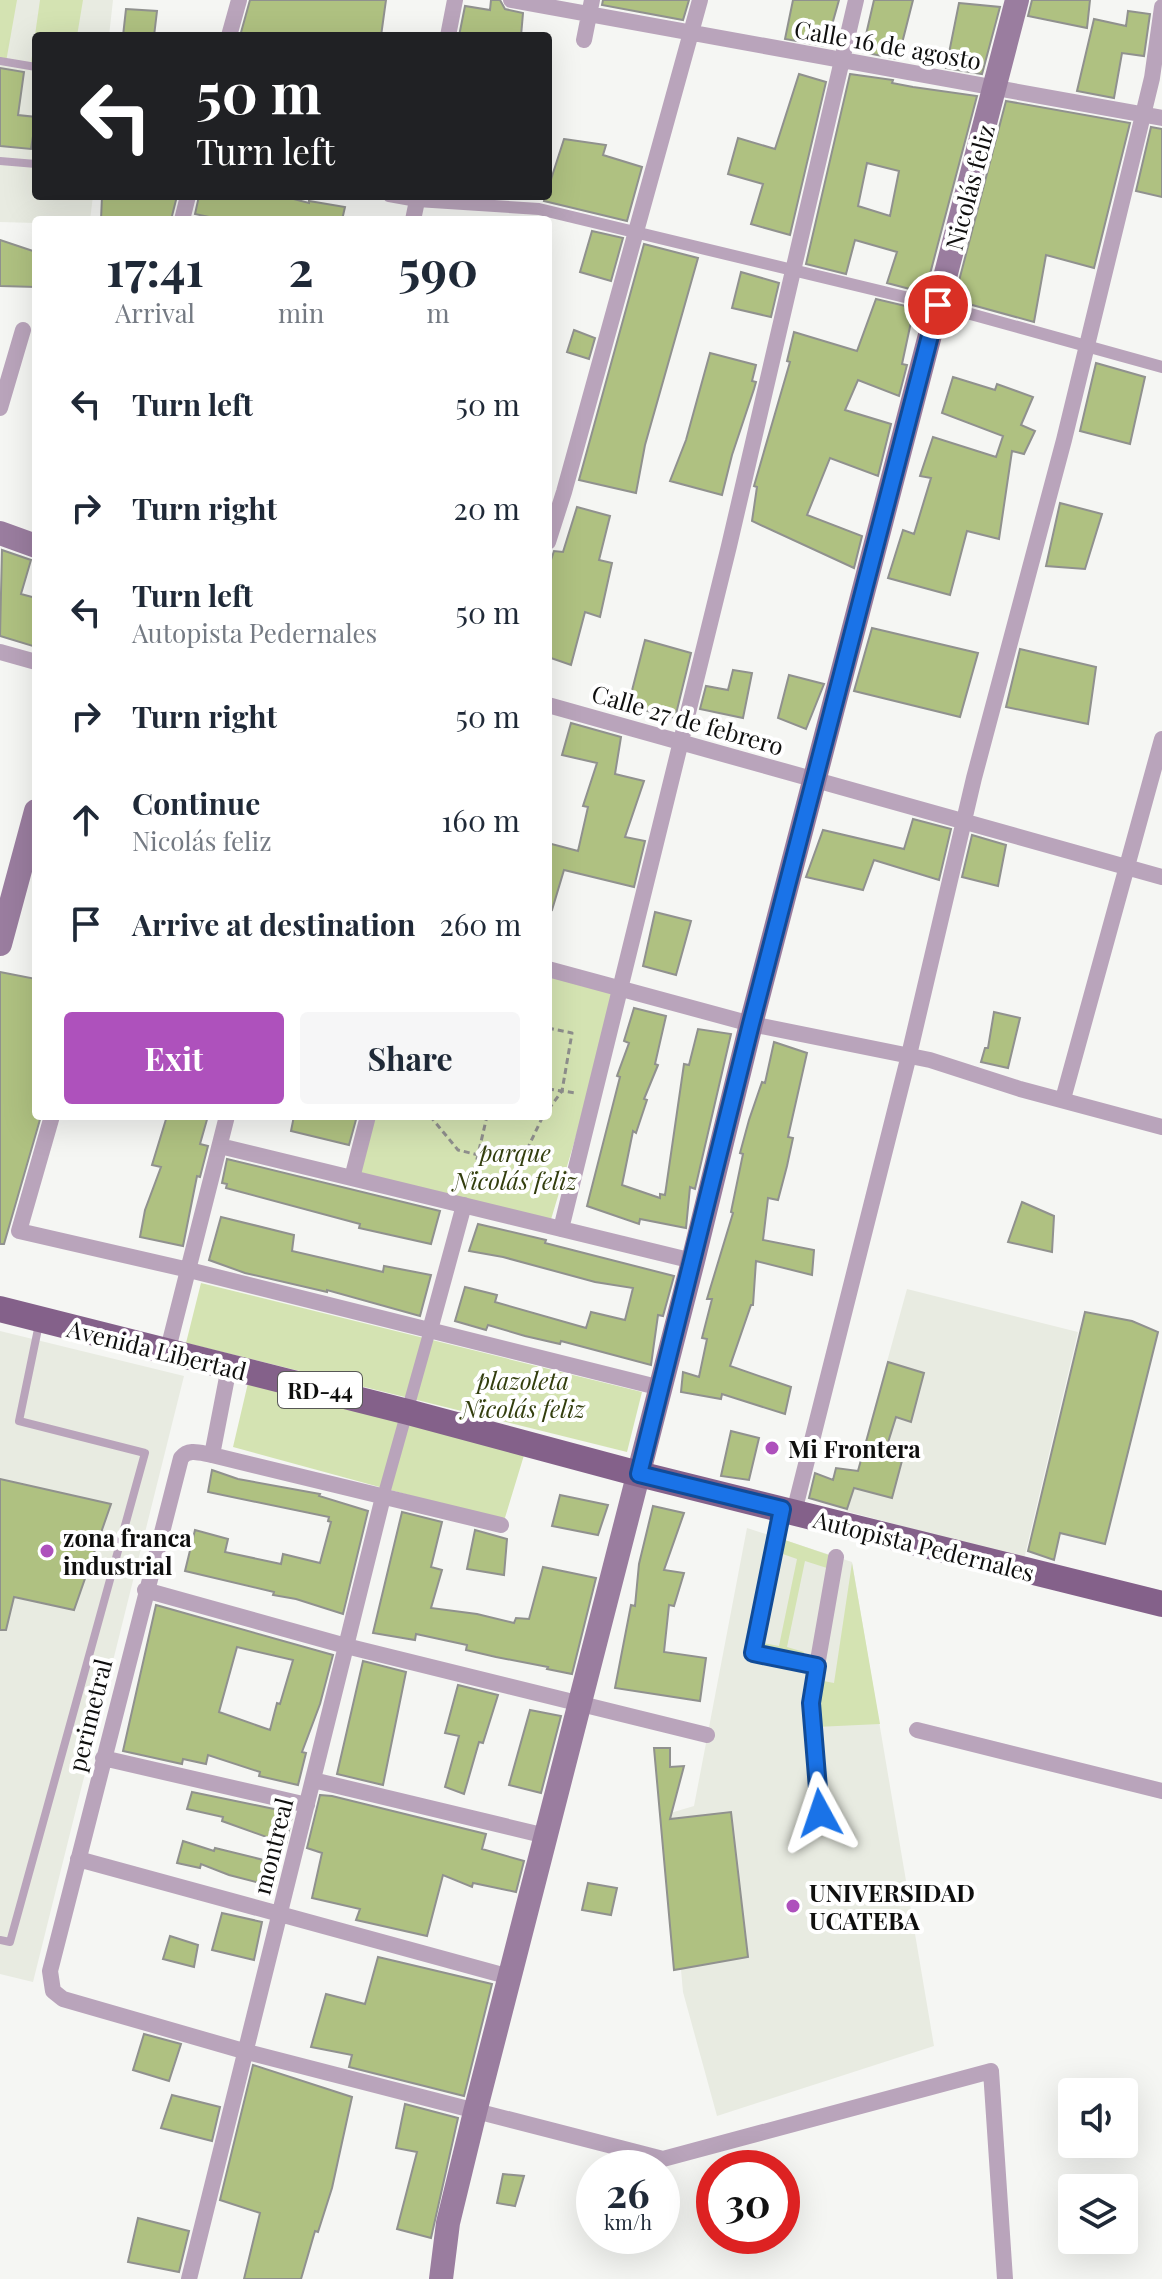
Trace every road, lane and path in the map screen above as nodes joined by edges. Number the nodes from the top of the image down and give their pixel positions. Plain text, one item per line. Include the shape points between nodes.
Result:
1 (239, 0) edge
2 (455, 0) edge
3 (511, 0) edge
4 (700, 0) edge
5 (856, 0) edge
6 (1017, 0) edge
7 (590, 7) edge
8 (1162, 7) edge
9 (230, 32) edge
10 (449, 32) edge
11 (691, 32) junction
12 (584, 40) dead end
13 (842, 60) junction
14 (0, 61) edge
15 (32, 66) edge
16 (995, 87) junction
17 (1143, 115) junction
18 (1162, 118) edge
19 (0, 161) edge
20 (32, 164) edge
21 (439, 200) edge
22 (636, 232) junction
23 (793, 270) junction
24 (938, 305) junction
25 (23, 330) dead end
26 (1087, 346) junction
27 (1162, 367) edge
28 (0, 408) edge
29 (552, 530) edge
30 (0, 533) edge
31 (32, 545) edge
32 (0, 652) edge
33 (32, 661) edge
34 (552, 706) edge
35 (1162, 739) edge
36 (681, 742) junction
37 (815, 780) junction
38 (964, 822) junction
39 (32, 826) edge
40 (1128, 867) junction
41 (1162, 877) edge
42 (0, 944) edge
43 (552, 970) edge
44 (621, 987) junction
45 (751, 1024) junction
46 (552, 1029) edge
47 (909, 1055) junction
48 (552, 1090) edge
49 (562, 1091) junction
50 (585, 1095) dead end
51 (1063, 1099) junction
52 (552, 1105) edge
53 (51, 1120) edge
54 (226, 1120) edge
55 (367, 1120) edge
56 (433, 1120) edge
57 (486, 1120) edge
58 (541, 1120) edge
59 (1162, 1127) edge
60 (220, 1146) junction
61 (478, 1155) junction
62 (352, 1178) junction
63 (466, 1195) junction
64 (561, 1229) junction
65 (693, 1261) junction
66 (189, 1270) junction
67 (0, 1309) edge
68 (40, 1320) junction
69 (430, 1330) junction
70 (167, 1353) junction
71 (229, 1367) junction
72 (661, 1388) junction
73 (408, 1412) junction
74 (212, 1455) junction
75 (639, 1474) junction
76 (383, 1497) junction
77 (788, 1511) junction
78 (501, 1525) dead end
79 (836, 1557) dead end
80 (145, 1590) junction
81 (1162, 1604) edge
82 (346, 1646) junction
83 (817, 1666) junction
84 (580, 1705) junction
85 (917, 1730) dead end
86 (707, 1735) dead end
87 (103, 1758) junction
88 (313, 1780) junction
89 (1162, 1791) edge
90 (307, 1805) junction
91 (820, 1813) dead end
92 (546, 1836) junction
93 (78, 1859) junction
94 (280, 1916) junction
95 (0, 1940) edge
96 (510, 1977) junction
97 (247, 2052) junction
98 (475, 2112) junction
99 (189, 2279) edge
100 (441, 2279) edge
101 (1005, 2279) edge

1 - 9 street
2 - 10 street
3 - 7 street, Calle 16 de agosto
4 - 11 street
5 - 13 street
6 - 16 main road, Nicolás feliz
7 - 11 street, Calle 16 de agosto
7 - 12 street
8 - 17 street
11 - 13 street, Calle 16 de agosto
11 - 22 street
13 - 16 street, Calle 16 de agosto
13 - 23 street
14 - 15 lane
16 - 17 street, Calle 16 de agosto
16 - 24 main road, Nicolás feliz
17 - 18 street, Calle 16 de agosto
17 - 26 street
19 - 20 lane
21 - 22 street via 539,209
22 - 23 street
22 - 29 street
23 - 24 street
23 - 36 street
24 - 26 street
24 - 37 main road, Nicolás feliz
25 - 28 street
26 - 27 street
26 - 38 street
30 - 31 main road
32 - 33 street
34 - 36 street, Calle 27 de febrero
35 - 40 street
36 - 37 street, Calle 27 de febrero
36 - 44 street
37 - 38 street, Calle 27 de febrero
37 - 45 main road, Nicolás feliz
38 - 40 street, Calle 27 de febrero
38 - 47 street
39 - 42 main road
40 - 41 street, Calle 27 de febrero
40 - 51 street
43 - 44 street
44 - 45 street
44 - 64 street
45 - 47 street
45 - 65 main road, Nicolás feliz
46 - 49 path via 572,1033
47 - 51 street
47 - 77 street
48 - 49 path
49 - 50 path
49 - 52 path
51 - 59 street
53 - 66 street via 19,1231
54 - 60 street
55 - 62 street
56 - 61 path via 458,1150
57 - 61 path
58 - 61 path via 523,1158 503,1161
60 - 62 street
60 - 66 street
61 - 63 path
62 - 63 street
63 - 64 street
63 - 69 street
64 - 65 street
65 - 72 main road, Nicolás feliz
66 - 69 street
66 - 70 street
67 - 68 main road, Avenida Libertad / RD-44
68 - 70 main road, Avenida Libertad / RD-44
68 - 95 lane via 19,1421 145,1453 10,1942
69 - 72 street
69 - 73 street
70 - 71 main road, Avenida Libertad / RD-44
71 - 73 main road, Avenida Libertad / RD-44
71 - 74 street
72 - 75 main road, Nicolás feliz
73 - 75 main road, Avenida Libertad / RD-44
73 - 76 street
74 - 76 street
74 - 80 street, perimetral via 185,1453
75 - 77 main road, Autopista Pedernales
75 - 84 main road, Nicolás feliz
76 - 78 street
76 - 82 street, montreal
77 - 81 main road, Autopista Pedernales
77 - 83 street via 753,1653
79 - 83 street
80 - 82 street
80 - 87 street, perimetral
82 - 84 street
82 - 88 street, montreal
83 - 91 street via 811,1703
84 - 86 street
84 - 92 main road, Nicolás feliz
85 - 89 street
87 - 90 street
87 - 93 street, perimetral
88 - 90 street, montreal
88 - 92 street
90 - 94 street, montreal
92 - 96 main road, Nicolás feliz
93 - 94 street
93 - 97 street, perimetral via 50,1971 53,1991 63,1999
94 - 96 street
94 - 97 street, montreal
96 - 98 main road, Nicolás feliz
97 - 98 street
97 - 99 street, montreal
98 - 100 main road, Nicolás feliz via 448,2223
98 - 101 street via 663,2159 991,2071

